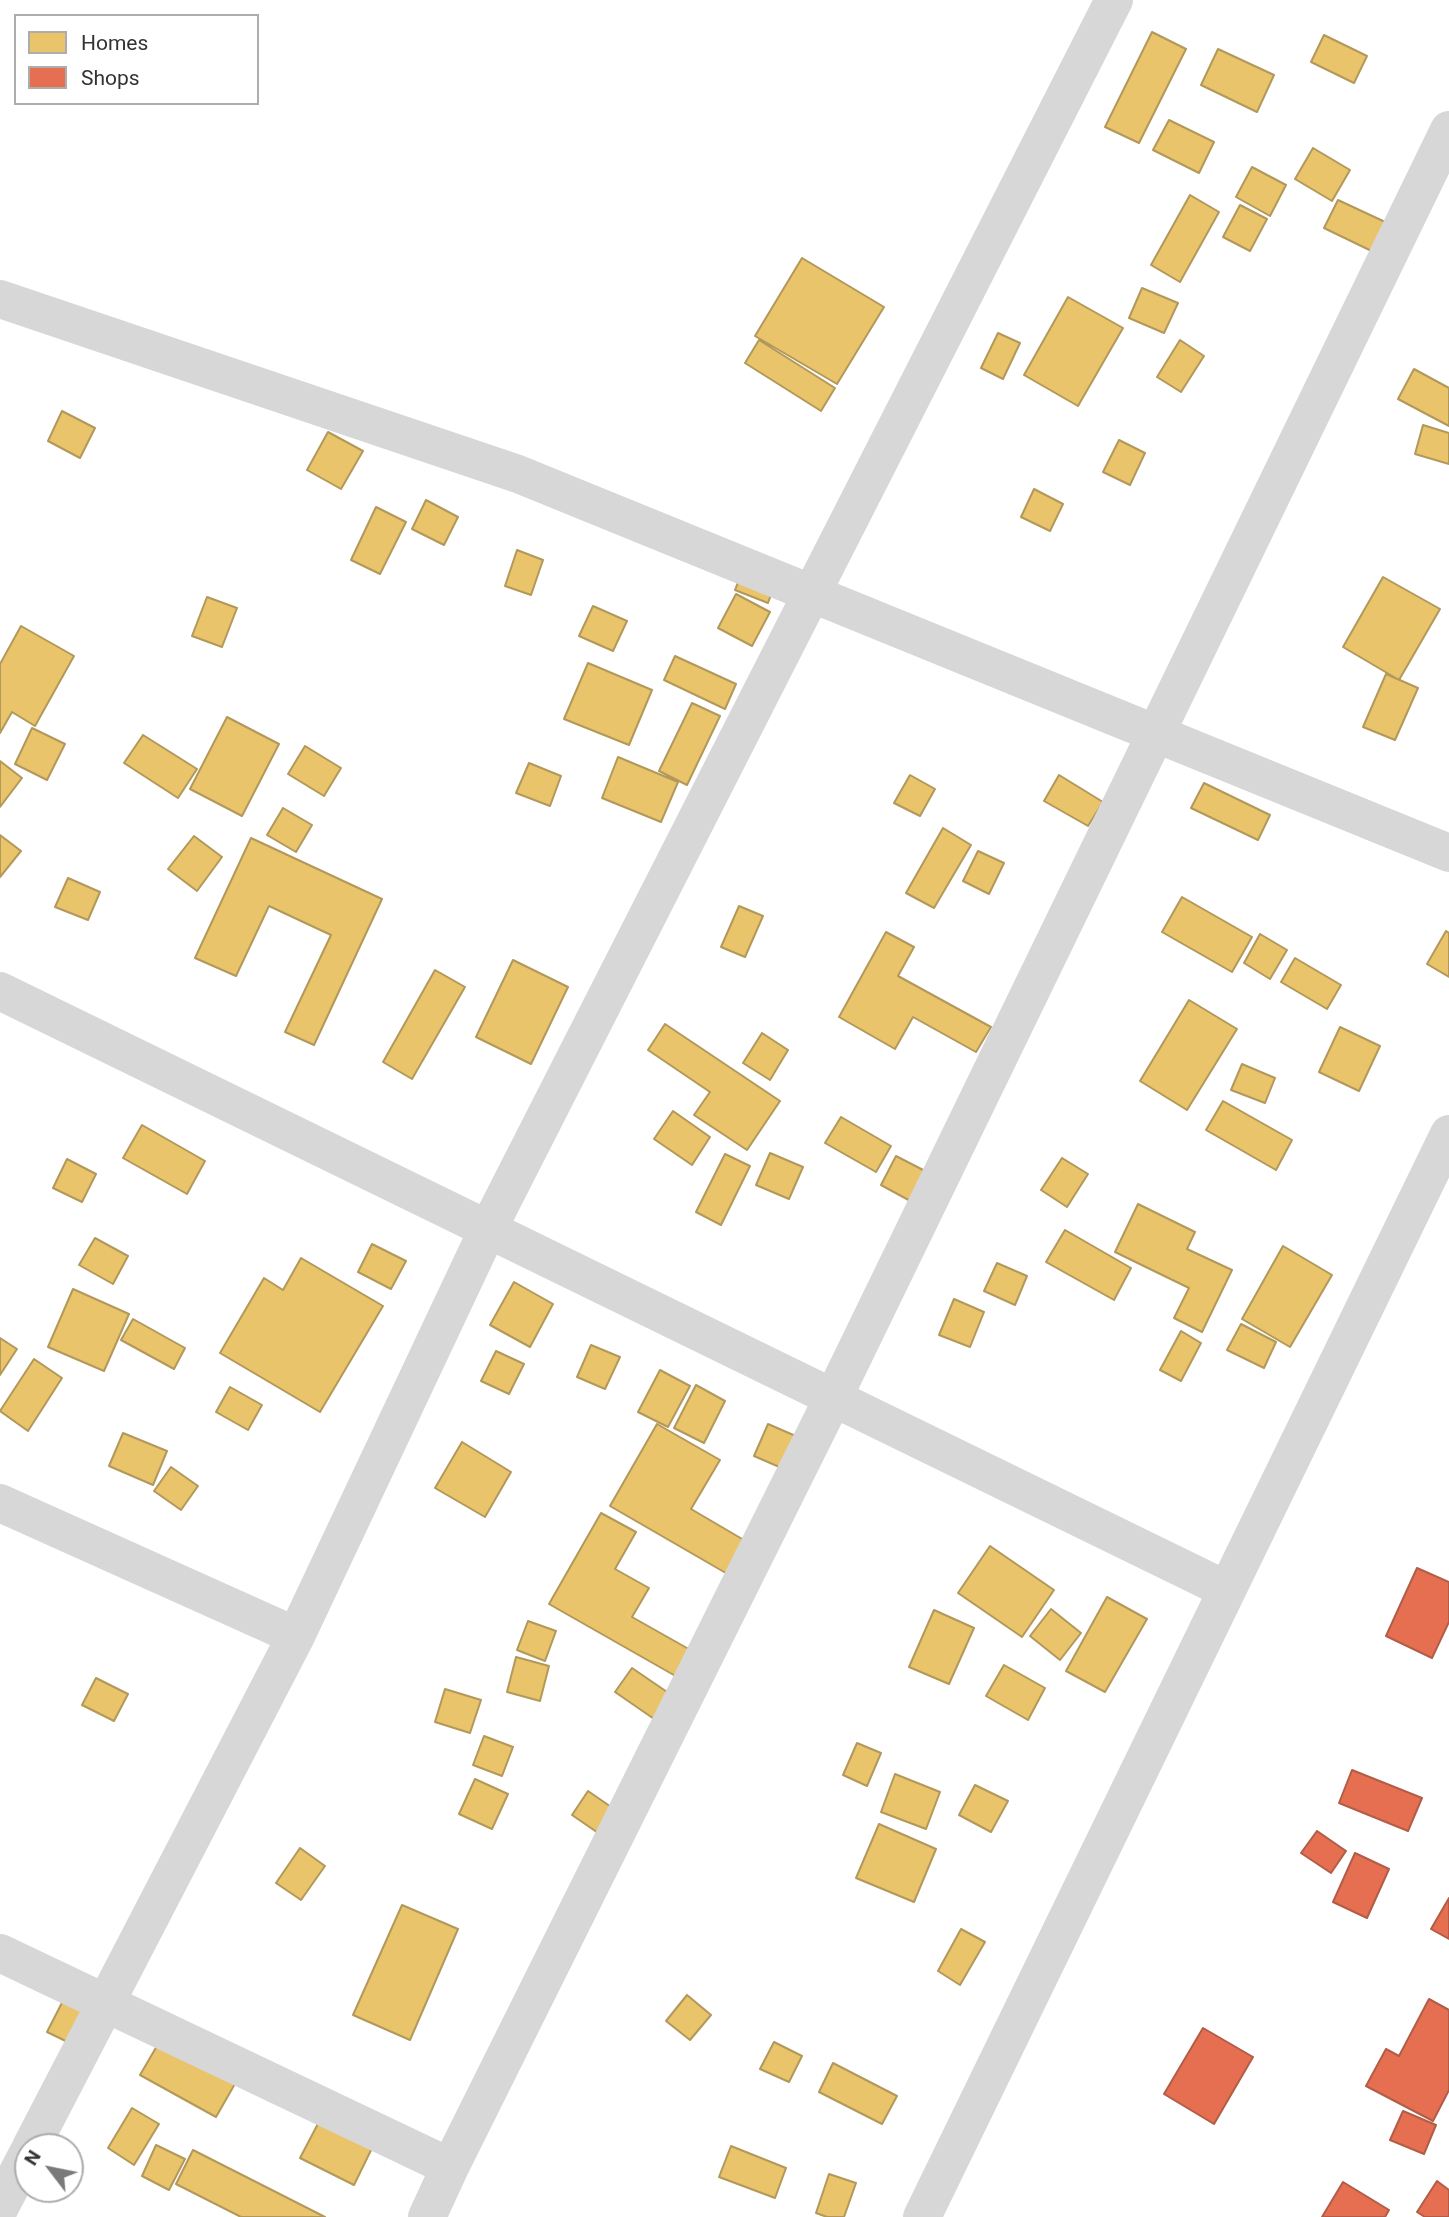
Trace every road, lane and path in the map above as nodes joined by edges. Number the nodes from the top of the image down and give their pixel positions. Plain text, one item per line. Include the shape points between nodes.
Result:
1 (1114, 0) edge
2 (1449, 130) edge
3 (0, 299) edge
4 (812, 594) junction
5 (1156, 734) junction
6 (1449, 853) edge
7 (0, 991) edge
8 (1449, 1134) edge
9 (488, 1229) junction
10 (834, 1398) junction
11 (0, 1503) edge
12 (1227, 1590) junction
13 (296, 1636) junction
14 (0, 1953) edge
15 (106, 2003) junction
16 (38, 2133) edge
17 (450, 2166) junction
18 (14, 2180) edge
19 (0, 2207) edge
20 (427, 2217) edge
21 (922, 2217) edge

1 - 4 street
2 - 5 street
3 - 4 street via 518,474
4 - 5 street
4 - 9 street
5 - 6 street
5 - 10 street
7 - 9 street
8 - 12 street
9 - 10 street
9 - 13 street
10 - 12 street
10 - 17 street
11 - 13 street
12 - 21 street
13 - 15 street
14 - 15 street
15 - 16 street
15 - 17 street
17 - 20 street
18 - 19 street

